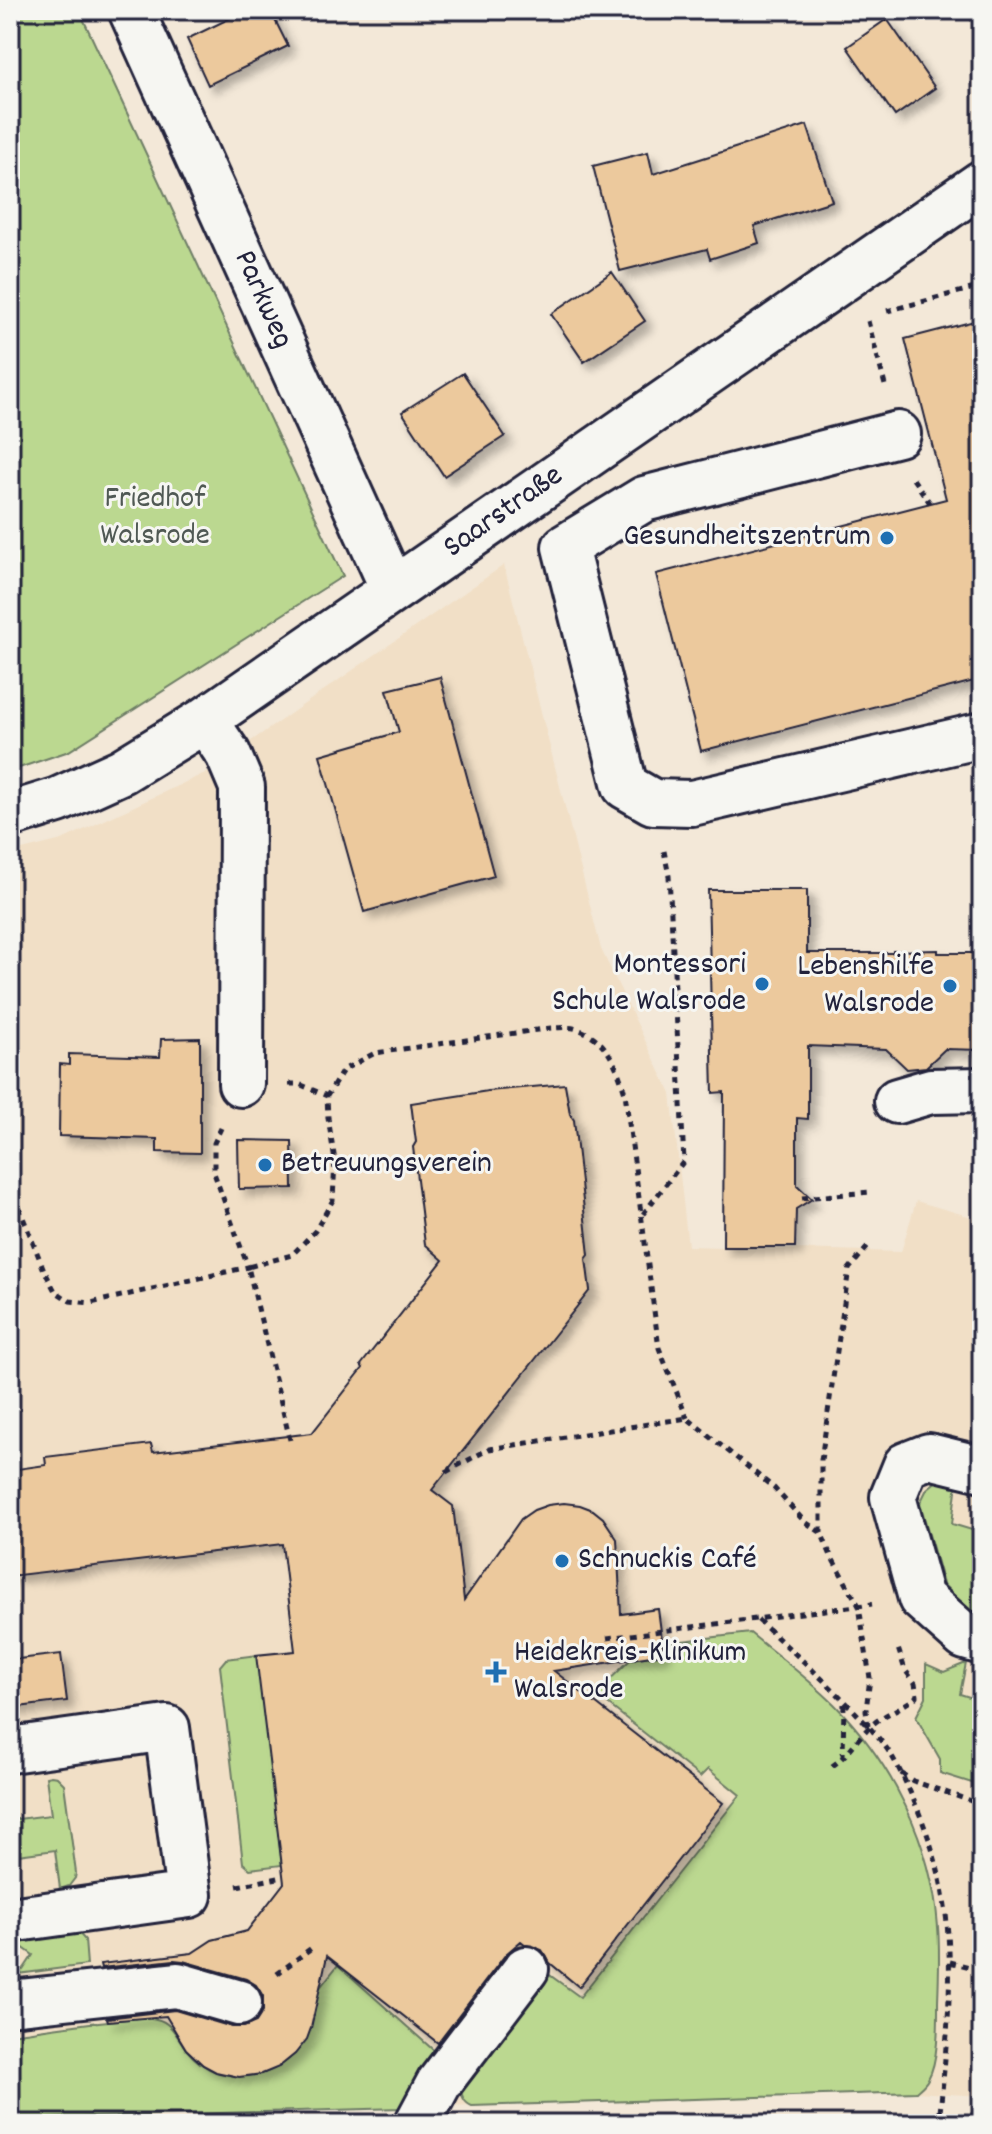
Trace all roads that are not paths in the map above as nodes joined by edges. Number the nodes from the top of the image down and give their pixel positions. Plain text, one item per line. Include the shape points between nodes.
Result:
1 (131, 10) edge
2 (982, 183) edge
3 (898, 434) dead end
4 (544, 485) junction
5 (581, 538) junction
6 (393, 589) junction
7 (205, 720) junction
8 (982, 735) edge
9 (10, 815) edge
10 (241, 1084) road end
11 (982, 1090) edge
12 (897, 1101) dead end
13 (982, 1469) edge
14 (982, 1642) edge
15 (10, 1750) edge
16 (10, 1920) edge
17 (526, 1969) dead end
18 (10, 2003) edge
19 (239, 2003) dead end
20 (417, 2124) edge

1 - 6 street, Parkweg
2 - 4 street, Saarstraße
3 - 5 street via 644,499
4 - 5 street
4 - 6 street, Saarstraße
5 - 8 street via 565,547 625,786 653,802 692,803
6 - 7 street, Saarstraße
7 - 9 street, Saarstraße via 122,771
7 - 10 street via 242,787
11 - 12 street via 931,1091
13 - 14 street via 929,1456 906,1465 893,1497 921,1598 965,1637
15 - 16 street via 167,1728 189,1895
17 - 20 street via 439,2083
18 - 19 street via 177,1985

